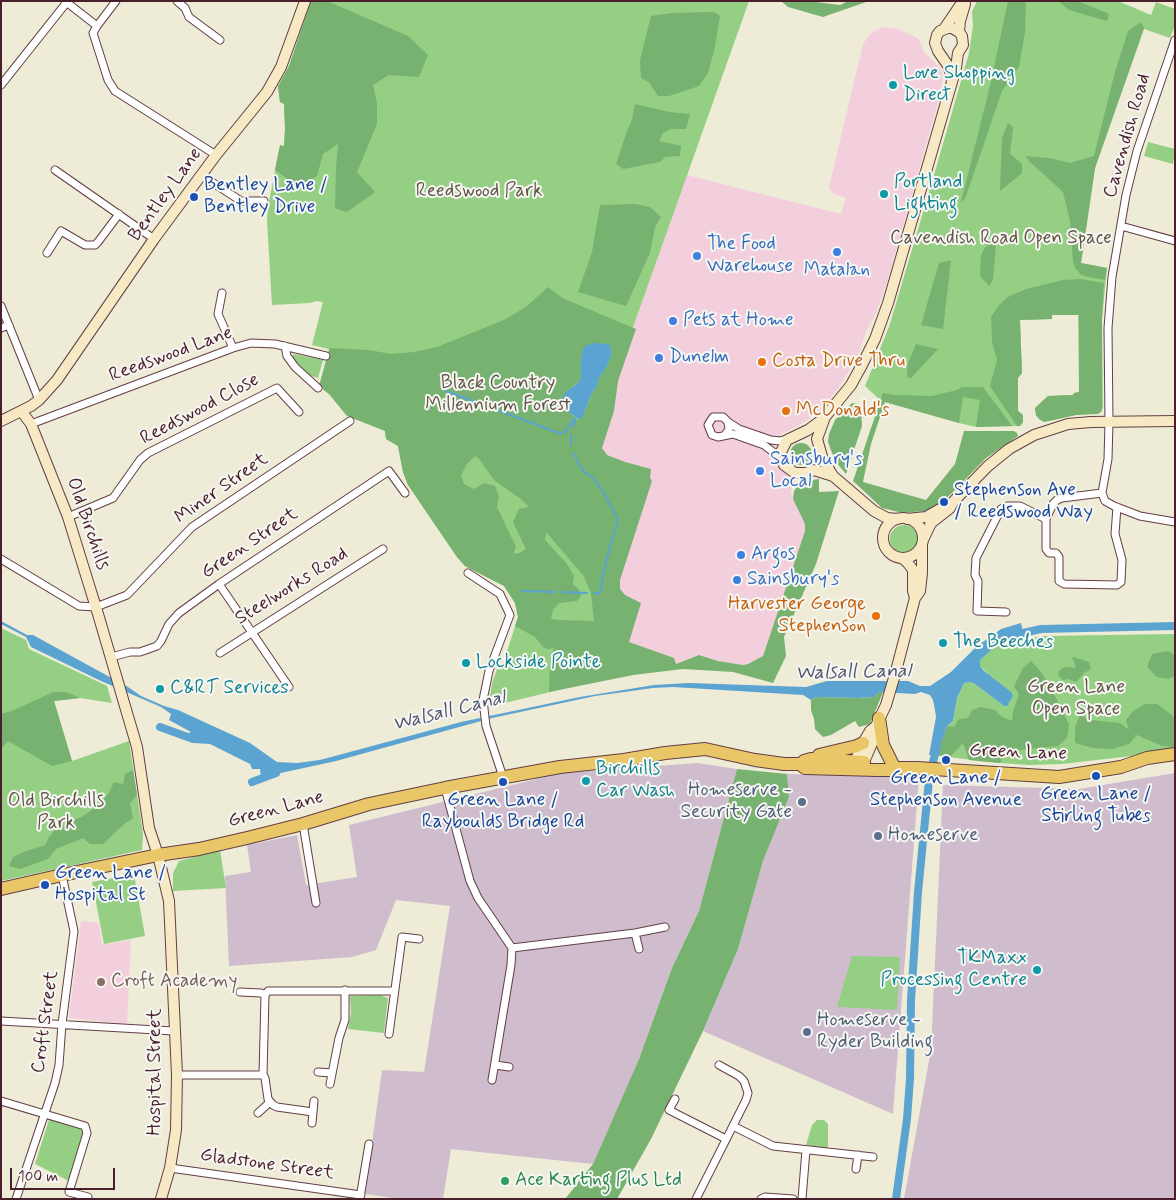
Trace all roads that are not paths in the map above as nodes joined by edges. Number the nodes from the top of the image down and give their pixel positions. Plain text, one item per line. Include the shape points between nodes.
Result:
1 (116, 1) edge
2 (177, 1) edge
3 (305, 1) edge
4 (965, 1) edge
5 (66, 2) edge
6 (97, 26) junction
7 (944, 29) junction
8 (959, 32) junction
9 (220, 40) dead end
10 (1175, 40) edge
11 (958, 53) junction
12 (1173, 53) edge
13 (942, 54) junction
14 (952, 81) junction
15 (1, 85) edge
16 (216, 155) junction
17 (55, 170) dead end
18 (201, 175) junction
19 (264, 201) dead end
20 (119, 214) junction
21 (1120, 226) junction
22 (154, 240) junction
23 (1175, 241) edge
24 (47, 253) dead end
25 (222, 293) dead end
26 (1, 306) edge
27 (9, 324) junction
28 (1, 328) edge
29 (285, 346) junction
30 (233, 348) junction
31 (326, 356) dead end
32 (318, 388) dead end
33 (39, 400) junction
34 (22, 412) junction
35 (298, 412) dead end
36 (825, 417) junction
37 (1, 421) edge
38 (350, 421) dead end
39 (728, 422) junction
40 (1109, 422) junction
41 (1175, 422) edge
42 (31, 424) junction
43 (799, 434) junction
44 (725, 435) junction
45 (788, 439) junction
46 (820, 450) junction
47 (782, 459) junction
48 (808, 472) junction
49 (836, 478) junction
50 (405, 493) dead end
51 (1102, 493) junction
52 (953, 502) junction
53 (870, 507) junction
54 (1117, 507) junction
55 (68, 518) junction
56 (901, 519) junction
57 (1046, 519) junction
58 (1175, 522) edge
59 (884, 536) junction
60 (923, 542) junction
61 (383, 549) dead end
62 (902, 558) junction
63 (1, 559) edge
64 (468, 573) dead end
65 (219, 584) junction
66 (915, 598) junction
67 (96, 607) junction
68 (1006, 612) dead end
69 (252, 632) junction
70 (220, 653) dead end
71 (111, 657) junction
72 (289, 687) dead end
73 (878, 722) junction
74 (863, 743) junction
75 (1175, 754) edge
76 (805, 762) junction
77 (860, 766) junction
78 (896, 766) junction
79 (503, 777) junction
80 (445, 788) junction
81 (303, 824) junction
82 (158, 855) junction
83 (62, 875) junction
84 (1, 889) edge
85 (316, 904) dead end
86 (665, 928) dead end
87 (635, 933) junction
88 (419, 939) dead end
89 (512, 948) junction
90 (639, 949) dead end
91 (346, 990) junction
92 (394, 991) junction
93 (240, 992) dead end
94 (264, 994) junction
95 (1, 1021) edge
96 (62, 1024) junction
97 (174, 1031) junction
98 (389, 1034) dead end
99 (495, 1065) junction
100 (719, 1066) dead end
101 (509, 1067) dead end
102 (318, 1072) dead end
103 (332, 1073) junction
104 (177, 1075) junction
105 (263, 1075) junction
106 (492, 1080) dead end
107 (330, 1084) dead end
108 (675, 1099) dead end
109 (1, 1101) edge
110 (314, 1101) dead end
111 (270, 1102) junction
112 (313, 1112) junction
113 (44, 1113) junction
114 (258, 1113) dead end
115 (312, 1123) dead end
116 (733, 1126) junction
117 (726, 1139) junction
118 (368, 1144) dead end
119 (806, 1150) junction
120 (858, 1155) junction
121 (873, 1157) dead end
122 (170, 1168) junction
123 (856, 1169) dead end
124 (88, 1197) dead end
125 (360, 1197) edge
126 (16, 1199) edge
127 (161, 1199) edge
128 (696, 1199) edge
129 (761, 1199) edge
130 (793, 1199) edge
131 (802, 1199) edge

1 - 6 street
2 - 9 street via 185,8 188,17
3 - 16 street, Bentley Lane via 273,82
4 - 7 street
4 - 8 street
5 - 6 street
5 - 15 street
6 - 16 street via 93,34 108,80 115,91
7 - 8 street via 952,28
7 - 13 street via 935,39
8 - 11 street via 963,45
10 - 12 street, Cavendish Road
11 - 13 street
11 - 14 street
12 - 21 street, Cavendish Road via 1137,151
13 - 14 street
14 - 36 street via 882,321 851,385
16 - 18 street, Bentley Lane
17 - 20 street
18 - 19 street via 241,202
18 - 22 street, Bentley Lane
20 - 22 street
20 - 24 street via 95,244 85,245 61,231
21 - 23 street
21 - 40 street, Cavendish Road via 1108,328
22 - 33 street, Bentley Lane via 57,380
25 - 30 street via 218,314
26 - 27 street
27 - 28 street
27 - 33 street
29 - 30 street, Reedswood Lane via 251,343
29 - 31 street, Reedswood Lane
29 - 32 street via 295,367
30 - 42 street, Reedswood Lane
33 - 34 street
34 - 37 street
34 - 42 street, Old Birchills
35 - 55 street, Reedswood Close via 277,388 148,453 113,498
36 - 43 street
36 - 46 street via 818,434
38 - 67 street, Miner Street via 192,526 127,594
39 - 44 street via 729,429
39 - 44 street via 716,416 708,425 709,432 715,436
39 - 45 street via 772,440
40 - 41 street
40 - 51 street, Cavendish Road via 1108,459
40 - 52 street via 1068,424 1023,440 995,460
42 - 55 street, Old Birchills
43 - 45 street
43 - 46 street via 812,437
44 - 47 street via 733,434 764,445
45 - 47 street via 781,452
46 - 48 street via 819,463
46 - 49 street
47 - 48 street via 784,465 795,473
48 - 49 street via 814,470
49 - 53 street
50 - 65 street, Green Street via 389,471
51 - 54 street via 1106,502
51 - 57 street via 1057,500
52 - 56 street via 926,517
52 - 60 street via 931,524
53 - 56 street via 887,518
53 - 59 street
54 - 57 street via 1114,534 1122,565 1121,582 1117,585 1064,584 1059,581 1059,557 1046,550
54 - 58 street via 1140,516
55 - 67 street, Old Birchills
56 - 59 street via 890,524
56 - 60 street via 920,527
57 - 68 street via 1020,506 1006,506 1001,509 976,558 977,611
59 - 62 street via 886,548
60 - 62 street via 914,555
60 - 66 street via 921,584
61 - 69 street, Steelworks Road
62 - 66 street via 912,570
63 - 67 street via 79,606
64 - 79 street via 500,594 510,615 483,700 486,726
65 - 69 street
65 - 71 street, Green Street via 178,613 156,646
66 - 73 street via 896,672
67 - 71 street, Old Birchills
69 - 70 street, Steelworks Road
69 - 72 street
71 - 82 street, Old Birchills via 137,747 149,828
73 - 74 street
73 - 77 street via 876,734
73 - 78 highway via 883,745
74 - 76 highway via 814,756
74 - 77 street
75 - 78 highway, Green Lane via 1059,777
76 - 77 highway, Green Lane
76 - 79 highway, Green Lane via 784,764 755,760 705,748
77 - 78 highway, Green Lane
79 - 80 highway, Green Lane
80 - 81 highway, Green Lane via 369,804
80 - 89 street via 470,881
81 - 82 highway, Green Lane via 199,849
81 - 85 street
82 - 83 highway, Green Lane
82 - 97 street, Hospital Street via 169,901
83 - 84 highway, Green Lane
83 - 96 street, Croft Street via 74,931
86 - 87 street
87 - 89 street
87 - 90 street
88 - 92 street via 402,937
89 - 99 street
91 - 92 street
91 - 94 street via 268,991
91 - 103 street via 345,1020
92 - 98 street
93 - 94 street
94 - 105 street
95 - 96 street
96 - 97 street
96 - 113 street, Croft Street via 60,1065
97 - 104 street, Hospital Street
99 - 101 street
99 - 106 street
100 - 116 street via 739,1076 747,1088 746,1100
102 - 103 street
103 - 107 street
104 - 105 street
104 - 122 street, Hospital Street via 176,1130
105 - 111 street
108 - 117 street via 669,1110
109 - 113 street
110 - 112 street
111 - 112 street via 277,1107
111 - 114 street
112 - 115 street
113 - 124 street via 83,1124 87,1129 69,1192
113 - 126 street, Croft Street
116 - 117 street
116 - 119 street via 773,1146
117 - 128 street
118 - 125 street
119 - 120 street
119 - 131 street
120 - 121 street
120 - 123 street
122 - 125 street, Gladstone Street
122 - 127 street, Hospital Street
129 - 130 street

